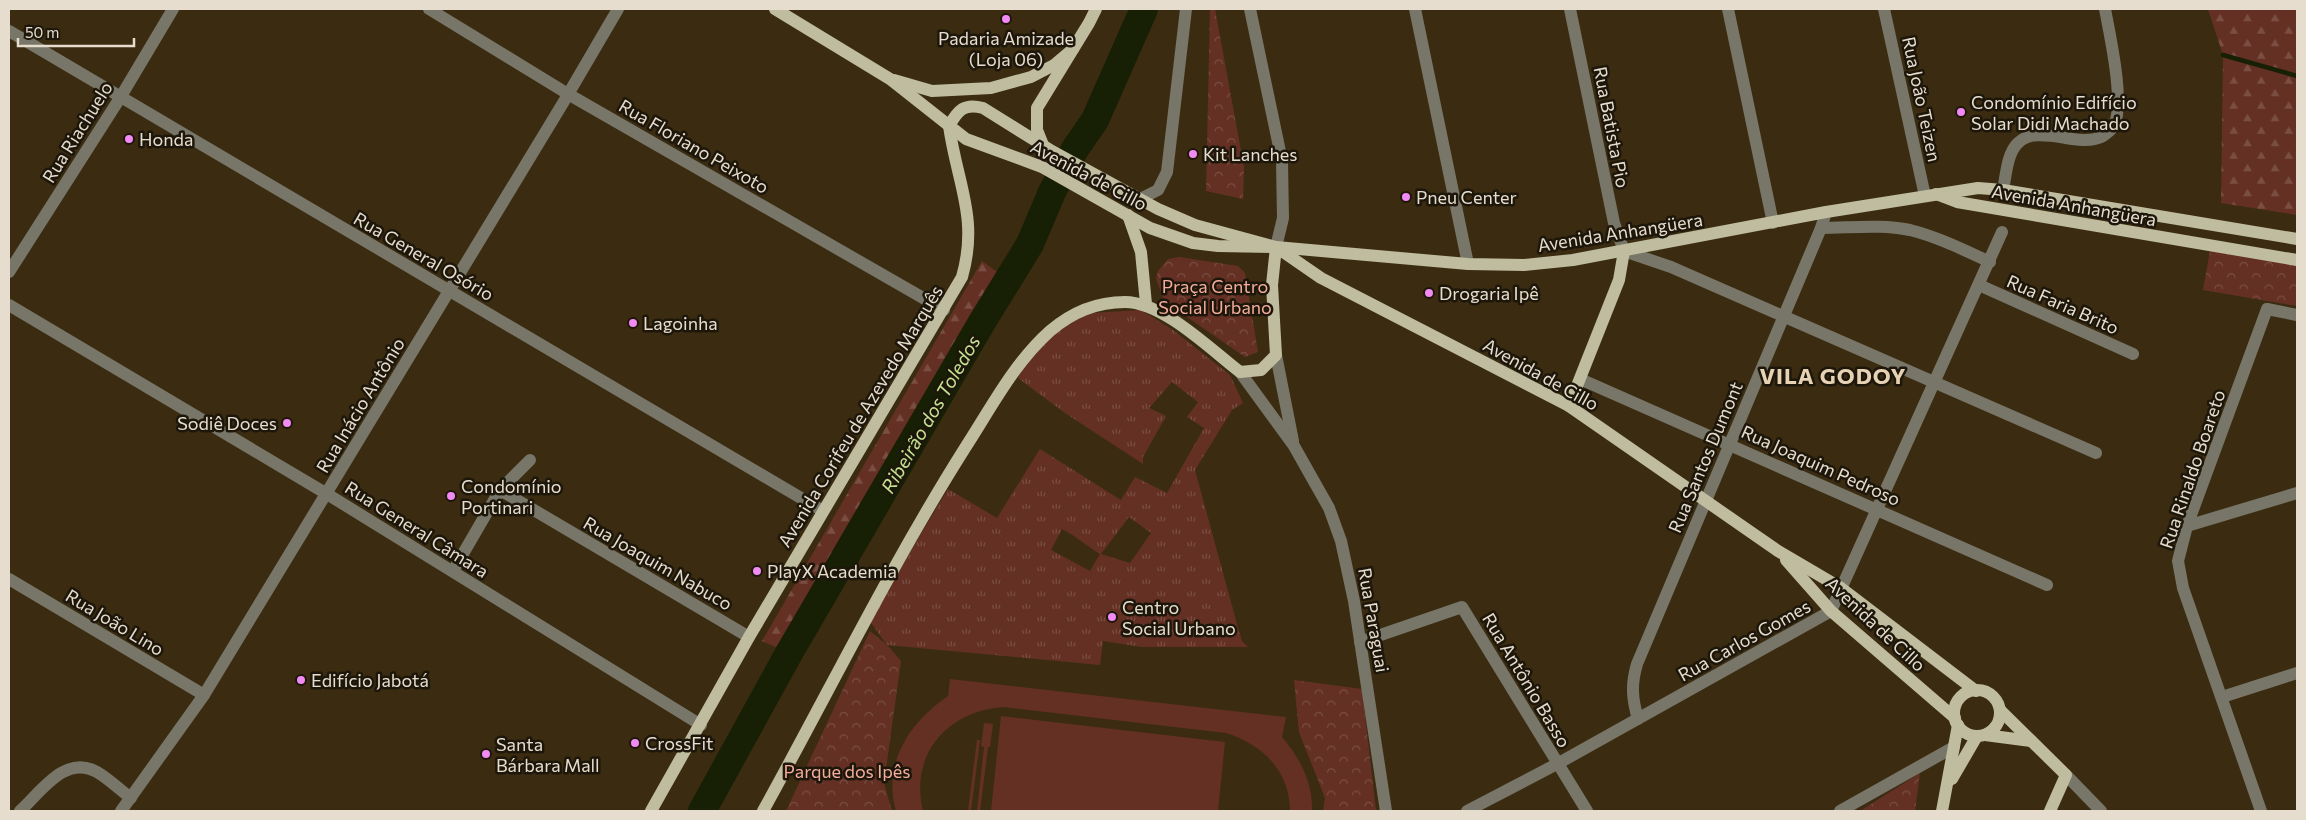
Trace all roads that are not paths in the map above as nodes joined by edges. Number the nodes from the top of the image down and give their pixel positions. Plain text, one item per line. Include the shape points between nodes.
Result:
1 (173, 9) edge
2 (429, 9) edge
3 (618, 9) edge
4 (775, 9) edge
5 (1096, 9) edge
6 (1186, 9) edge
7 (1250, 9) edge
8 (1415, 9) edge
9 (1570, 9) edge
10 (1728, 9) edge
11 (1884, 9) edge
12 (2105, 9) edge
13 (9, 31) edge
14 (1073, 49) junction
15 (890, 79) junction
16 (568, 94) junction
17 (120, 98) junction
18 (949, 126) junction
19 (1048, 148) junction
20 (2003, 190) junction
21 (1931, 195) junction
22 (1140, 199) junction
23 (1826, 212) junction
24 (1128, 215) junction
25 (1773, 223) junction
26 (1821, 228) junction
27 (2002, 232) dead end
28 (2297, 239) edge
29 (1276, 247) junction
30 (1624, 250) junction
31 (2297, 260) edge
32 (1990, 262) junction
33 (1468, 264) junction
34 (9, 272) edge
35 (1979, 285) junction
36 (448, 291) junction
37 (1146, 304) junction
38 (9, 305) edge
39 (944, 310) junction
40 (2297, 315) edge
41 (1783, 316) junction
42 (2134, 354) dead end
43 (1276, 355) junction
44 (1240, 372) junction
45 (1580, 379) junction
46 (1934, 382) junction
47 (1569, 406) junction
48 (1730, 443) junction
49 (1294, 446) junction
50 (2096, 453) dead end
51 (530, 460) dead end
52 (500, 490) junction
53 (2297, 493) edge
54 (327, 494) junction
55 (1706, 499) junction
56 (1877, 509) junction
57 (823, 511) junction
58 (2188, 526) junction
59 (1778, 551) junction
60 (453, 571) junction
61 (9, 579) edge
62 (2047, 585) dead end
63 (1841, 588) junction
64 (1831, 611) junction
65 (749, 637) junction
66 (1360, 642) junction
67 (2297, 673) edge
68 (1976, 690) junction
69 (204, 695) junction
70 (2222, 697) junction
71 (2000, 710) junction
72 (1638, 719) junction
73 (1956, 722) junction
74 (701, 725) junction
75 (1981, 735) junction
76 (2031, 741) junction
77 (1954, 747) junction
78 (1557, 764) junction
79 (2066, 776) junction
80 (1949, 786) junction
81 (131, 798) junction
82 (20, 811) edge
83 (121, 811) edge
84 (651, 811) edge
85 (763, 811) edge
86 (1386, 811) edge
87 (1467, 811) edge
88 (1587, 811) edge
89 (1840, 811) edge
90 (1942, 811) edge
91 (2050, 811) edge
92 (2101, 811) edge
93 (2261, 811) edge

1 - 17 street, Rua Riachuelo
2 - 16 street, Rua Floriano Peixoto
3 - 16 street, Rua Inácio Antônio
4 - 15 main road, Avenida de Cillo
5 - 14 main road
6 - 22 street via 1167,172 1158,190
7 - 29 street via 1282,161 1283,218
8 - 33 street
9 - 30 street, Rua Batista Pio via 1614,223
10 - 25 street
11 - 21 street, Rua João Teizen
12 - 20 street via 2114,56 2118,112 2113,128 2101,137 2087,140 2036,134 2025,137 2016,144 2010,158
13 - 17 street, Rua General Osório
14 - 15 main road via 1031,78 991,88 932,91
14 - 19 main road via 1037,108 1037,130
15 - 18 main road, Avenida de Cillo
16 - 36 street, Rua Inácio Antônio
16 - 39 street, Rua Floriano Peixoto
17 - 34 street, Rua Riachuelo
17 - 36 street, Rua General Osório
18 - 19 main road, Avenida de Cillo via 962,108 972,105 983,108
18 - 24 main road, Avenida de Cillo via 978,145 1042,167
18 - 39 main road, Avenida Corifeu de Azevedo Marquês via 966,201 969,241 962,277
19 - 22 main road, Avenida de Cillo
20 - 21 main road, Avenida Anhangüera via 1978,188
20 - 28 main road, Avenida Anhangüera
21 - 23 main road, Avenida Anhangüera
21 - 31 main road, Avenida Anhangüera
22 - 29 main road, Avenida de Cillo via 1195,225
23 - 25 main road, Avenida Anhangüera
23 - 26 street, Rua Santos Dumont
24 - 29 main road, Avenida de Cillo via 1150,228 1193,243
24 - 37 main road via 1140,252
25 - 30 main road, Avenida Anhangüera
26 - 32 street, Rua Faria Brito via 1909,230 1937,238
26 - 41 street, Rua Santos Dumont
27 - 32 street, Rua Carlos Gomes
29 - 33 main road, Avenida Anhangüera
29 - 43 main road via 1272,292
29 - 47 main road, Avenida de Cillo via 1321,278
30 - 33 main road, Avenida Anhangüera via 1573,260
30 - 41 street
30 - 45 main road via 1619,280
32 - 35 street, Rua Carlos Gomes
35 - 42 street, Rua Faria Brito
35 - 46 street, Rua Carlos Gomes
36 - 54 street, Rua Inácio Antônio
36 - 57 street, Rua General Osório
37 - 44 main road, Rua Paraguai via 1166,315
37 - 85 main road via 1126,302 1086,308 1050,331 1026,356 918,527
38 - 54 street, Rua General Câmara
39 - 57 main road, Avenida Corifeu de Azevedo Marquês
40 - 58 street, Rua Rinaldo Boareto via 2267,309
41 - 46 street
41 - 48 street, Rua Santos Dumont
43 - 44 main road via 1261,370
43 - 49 street, Rua Paraguai
44 - 49 street, Rua Paraguai
45 - 47 main road
45 - 48 street, Rua Joaquim Pedroso
46 - 50 street
46 - 56 street, Rua Carlos Gomes
47 - 55 main road, Avenida de Cillo
48 - 55 street, Rua Santos Dumont
48 - 56 street, Rua Joaquim Pedroso
49 - 66 street, Rua Paraguai via 1329,508 1341,541
51 - 52 street
52 - 60 street
52 - 65 street, Rua Joaquim Nabuco
53 - 58 street
54 - 60 street, Rua General Câmara
54 - 69 street, Rua Inácio Antônio
55 - 59 main road, Avenida de Cillo
55 - 72 street, Rua Santos Dumont via 1637,664 1632,698
56 - 62 street, Rua Joaquim Pedroso
56 - 63 street, Rua Carlos Gomes
57 - 65 main road, Avenida Corifeu de Azevedo Marquês
58 - 70 street, Rua Rinaldo Boareto via 2178,561 2183,588
59 - 63 main road, Avenida de Cillo
59 - 64 main road, Avenida de Cillo
60 - 74 street, Rua General Câmara
61 - 69 street, Rua João Lino
63 - 64 street, Rua Carlos Gomes
63 - 68 main road, Avenida de Cillo
64 - 72 street, Rua Carlos Gomes
64 - 73 main road, Avenida de Cillo
65 - 74 main road, Avenida Corifeu de Azevedo Marquês
66 - 78 street, Rua Antônio Basso via 1462,607
66 - 86 street, Rua Paraguai
67 - 70 street
68 - 71 main road via 1994,698
68 - 73 main road via 1957,703
69 - 81 street, Rua Inácio Antônio
70 - 93 street, Rua Rinaldo Boareto
71 - 75 main road via 1997,725
71 - 76 main road
72 - 78 street, Rua Carlos Gomes
73 - 75 main road via 1963,731
73 - 77 main road
74 - 84 main road, Avenida Corifeu de Azevedo Marquês
75 - 76 main road
75 - 80 main road
76 - 79 main road
77 - 80 main road
77 - 89 street
78 - 87 street, Rua Carlos Gomes
78 - 88 street, Rua Antônio Basso
79 - 91 main road
79 - 92 street
80 - 90 main road
81 - 82 street via 97,772 85,766 75,766 65,769
81 - 83 street, Rua Inácio Antônio

